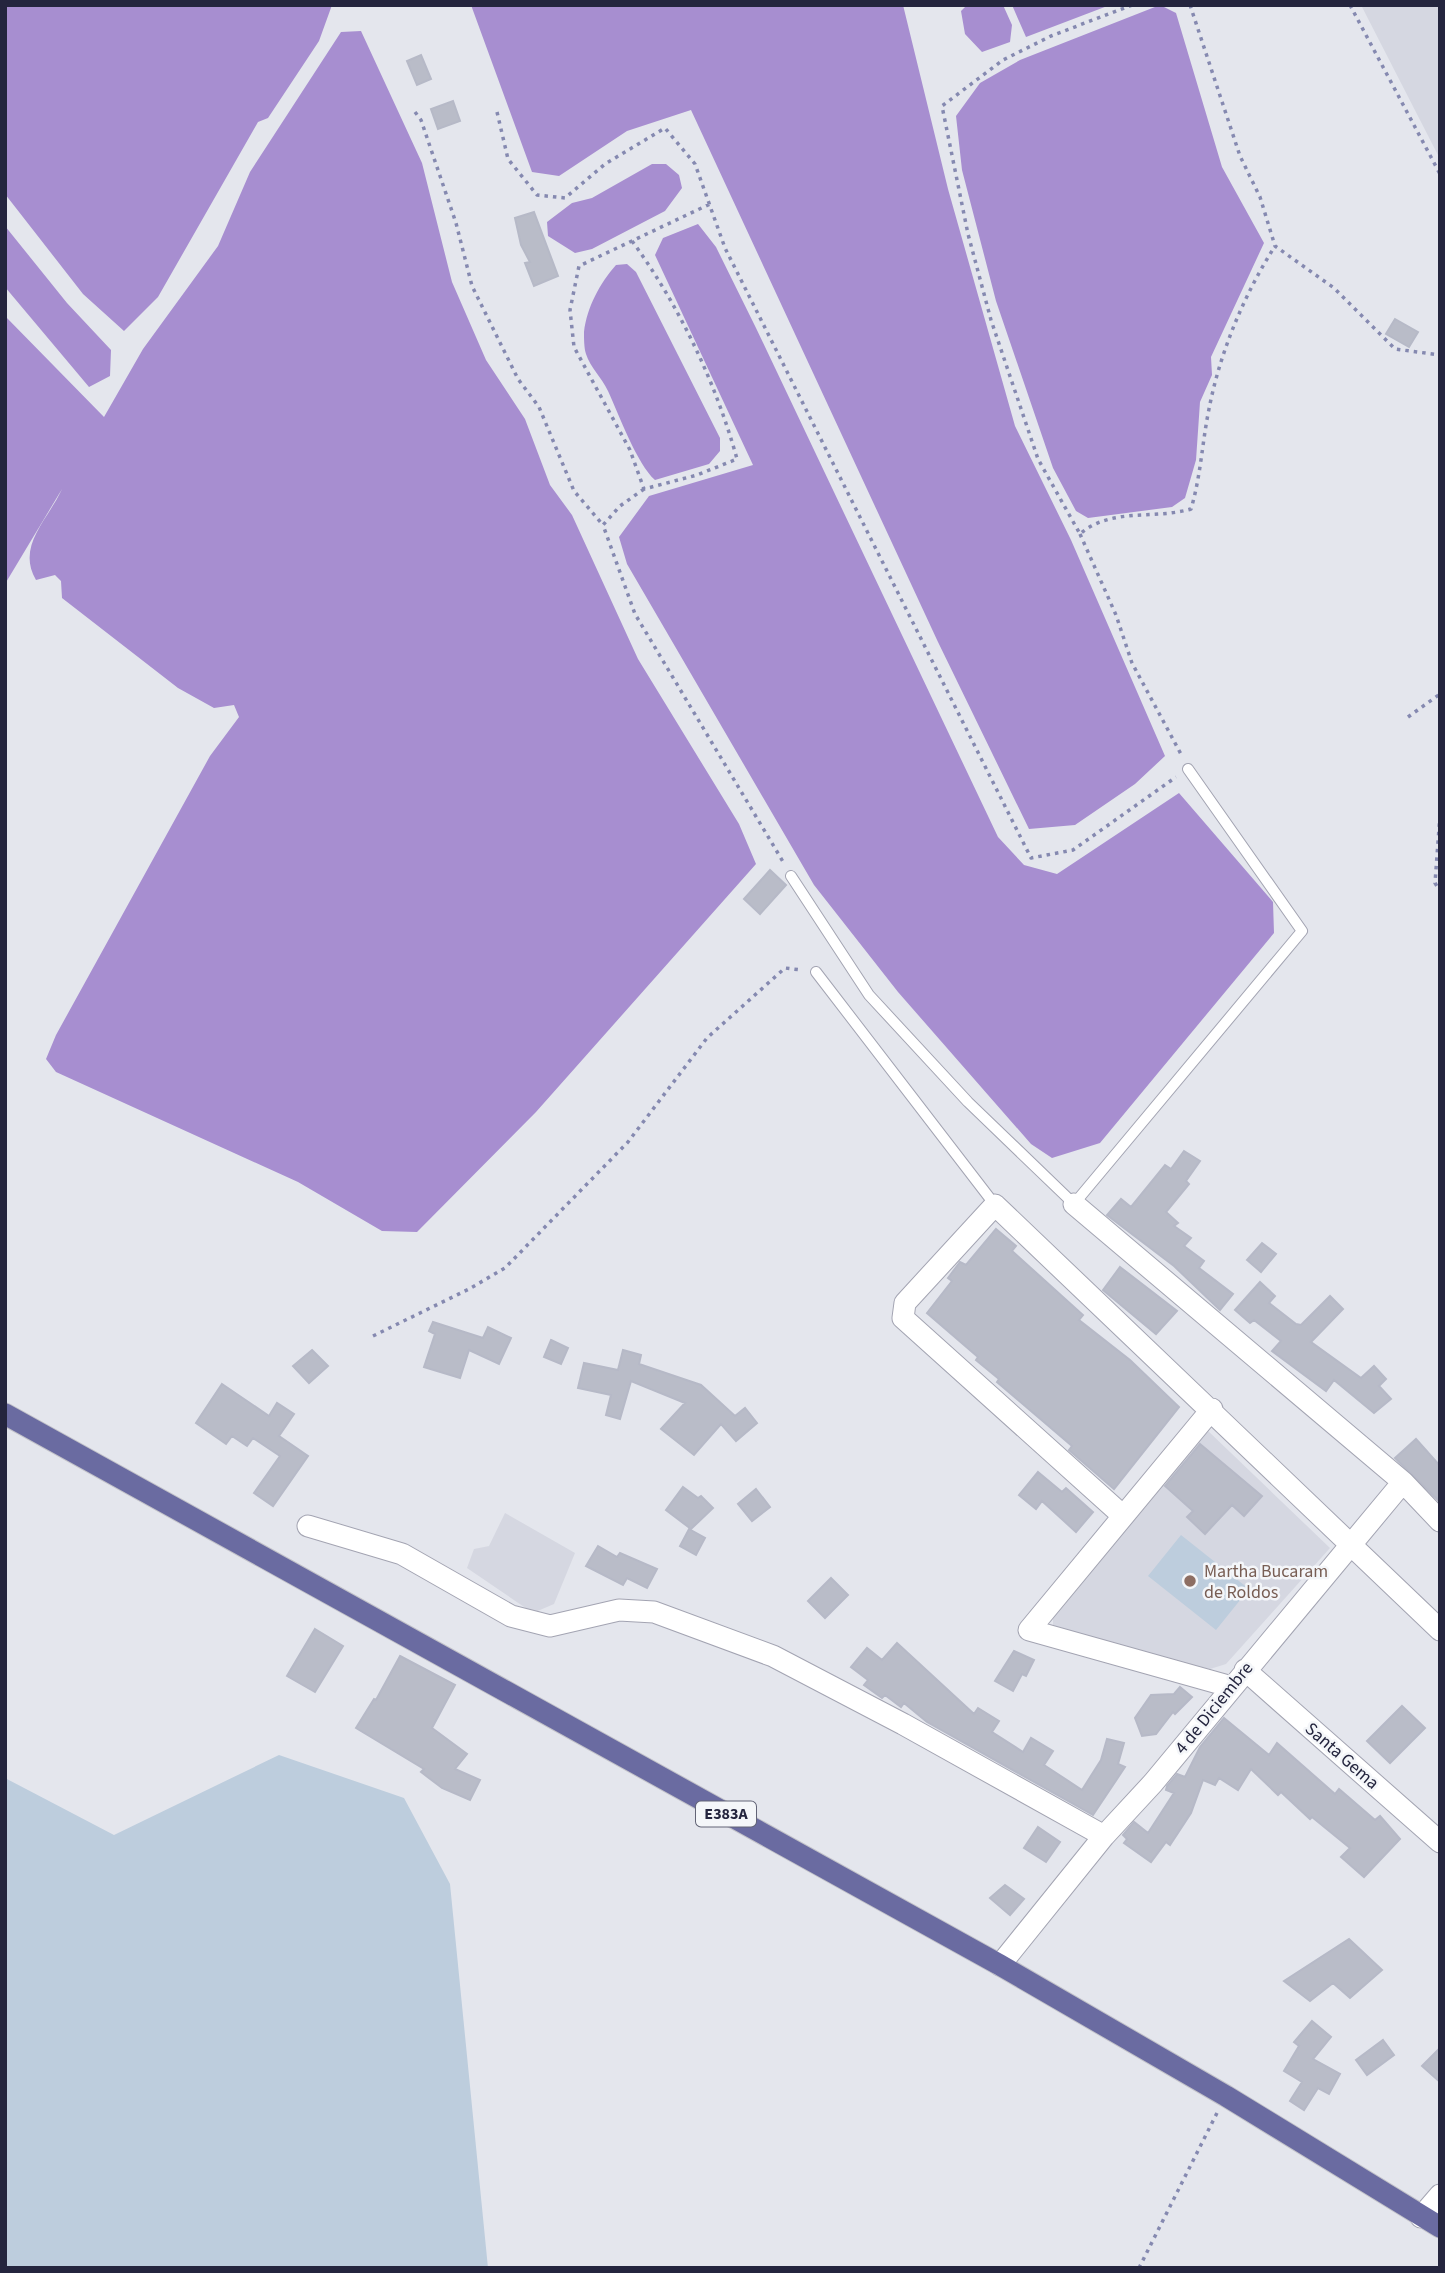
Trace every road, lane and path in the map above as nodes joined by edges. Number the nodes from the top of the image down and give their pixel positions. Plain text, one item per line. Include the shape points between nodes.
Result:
1 (1132, 5) edge
2 (1190, 5) edge
3 (1350, 5) edge
4 (415, 112) dead end
5 (497, 112) dead end
6 (1440, 174) edge
7 (710, 204) junction
8 (632, 241) junction
9 (1275, 246) junction
10 (1440, 355) edge
11 (644, 489) junction
12 (603, 525) junction
13 (1080, 534) junction
14 (1440, 694) edge
15 (1408, 717) dead end
16 (1188, 769) junction
17 (1440, 814) edge
18 (791, 876) joint
19 (1440, 891) edge
20 (816, 972) joint
21 (1074, 1204) junction
22 (995, 1205) junction
23 (373, 1336) dead end
24 (1212, 1409) junction
25 (5, 1415) edge
26 (1403, 1482) junction
27 (1122, 1515) junction
28 (1440, 1521) edge
29 (308, 1525) dead end
30 (1350, 1545) junction
31 (1440, 1630) edge
32 (1245, 1670) junction
33 (1232, 1687) junction
34 (1104, 1836) junction
35 (1440, 1842) edge
36 (1000, 1965) junction
37 (1226, 2096) junction
38 (1440, 2195) edge
39 (1431, 2222) edge
40 (1139, 2268) edge

1 - 13 path via 1003,60 942,106 991,320 1038,459
2 - 9 path
3 - 6 path
4 - 12 path via 456,223 472,286 518,379 539,407 574,491
5 - 7 path via 508,159 537,195 565,198 605,164 665,128 695,164
7 - 8 path
7 - 16 path via 724,248 1031,858 1073,850
8 - 11 path via 579,266 570,310 574,347 630,450
8 - 11 path via 699,356 737,459
9 - 10 path via 1334,288 1395,349
9 - 13 path via 1244,304 1218,374 1191,509 1093,523
11 - 12 path
12 - 18 path via 635,614
13 - 16 path via 1132,663
14 - 15 path
16 - 21 lane via 1302,931
17 - 19 path via 1435,883
18 - 21 lane via 869,995 968,1102
20 - 22 lane
20 - 23 path via 785,968 707,1038 628,1142 505,1268
21 - 26 street
22 - 24 street
22 - 27 street via 905,1303 903,1318
24 - 27 street
24 - 30 street
25 - 36 main road, E383A
26 - 28 street
26 - 30 street, 4 de Diciembre
27 - 33 street via 1029,1630
29 - 34 street via 402,1554 511,1616 550,1626 619,1610 654,1612 773,1656
30 - 31 street
30 - 32 street, 4 de Diciembre
32 - 33 street, 4 de Diciembre
32 - 35 street, Santa Gema
33 - 34 street, 4 de Diciembre
34 - 36 street, 4 de Diciembre
36 - 37 main road, E383A
37 - 39 main road, E383A
37 - 40 path
38 - 39 street

